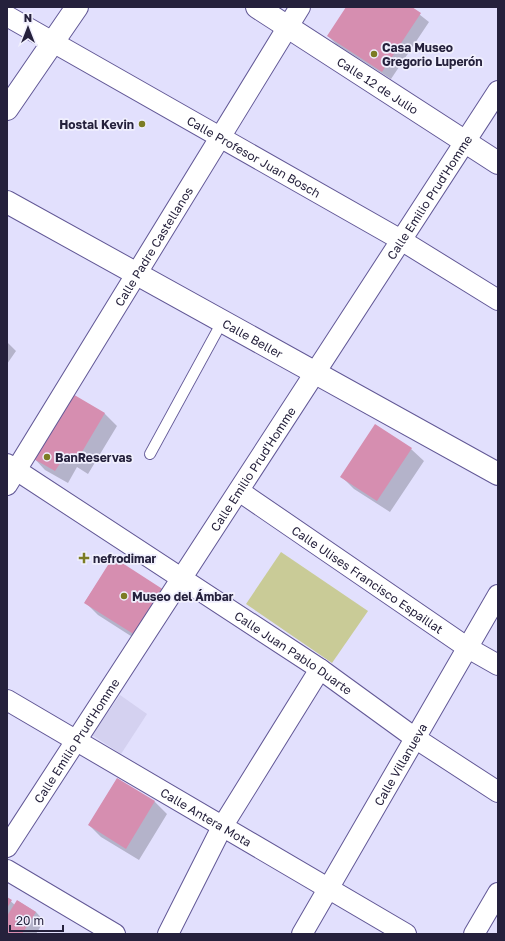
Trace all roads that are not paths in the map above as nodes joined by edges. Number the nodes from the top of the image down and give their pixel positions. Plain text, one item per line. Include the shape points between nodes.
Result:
1 (77, 7) edge
2 (257, 7) edge
3 (300, 7) edge
4 (7, 16) edge
5 (287, 27) junction
6 (54, 42) junction
7 (498, 91) edge
8 (7, 109) edge
9 (220, 137) junction
10 (465, 142) junction
11 (498, 163) edge
12 (7, 202) edge
13 (401, 240) junction
14 (137, 274) junction
15 (498, 300) edge
16 (222, 322) junction
17 (314, 374) junction
18 (150, 454) dead end
19 (10, 474) edge
20 (498, 474) edge
21 (239, 490) junction
22 (183, 579) junction
23 (498, 595) edge
24 (468, 648) junction
25 (498, 665) edge
26 (320, 669) junction
27 (7, 700) edge
28 (415, 738) junction
29 (76, 741) junction
30 (498, 792) edge
31 (222, 827) junction
32 (7, 847) edge
33 (7, 870) edge
34 (329, 888) junction
35 (498, 893) edge
36 (115, 934) edge
37 (168, 934) edge
38 (302, 934) edge
39 (406, 934) edge
40 (474, 934) edge

1 - 6 street
2 - 5 street, Calle 12 de Julio
3 - 5 street, Calle Padre Castellanos
4 - 6 street, Calle Profesor Juan Bosch
5 - 9 street, Calle Padre Castellanos
5 - 10 street, Calle 12 de Julio
6 - 8 street
6 - 9 street, Calle Profesor Juan Bosch
7 - 10 street, Calle Emilio Prud'Homme
9 - 13 street, Calle Profesor Juan Bosch
9 - 14 street, Calle Padre Castellanos
10 - 11 street, Calle 12 de Julio
10 - 13 street, Calle Emilio Prud'Homme
12 - 14 street, Calle Beller
13 - 15 street, Calle Profesor Juan Bosch
13 - 17 street, Calle Emilio Prud'Homme
14 - 16 street, Calle Beller
14 - 19 street, Calle Padre Castellanos
16 - 17 street, Calle Beller
16 - 18 lane
17 - 20 street, Calle Beller
17 - 21 street, Calle Emilio Prud'Homme
19 - 22 street, Calle Juan Pablo Duarte
21 - 22 street, Calle Emilio Prud'Homme
21 - 24 street, Calle Ulises Francisco Espaillat
22 - 26 street, Calle Juan Pablo Duarte
22 - 29 street, Calle Emilio Prud'Homme
23 - 24 street, Calle Villanueva
24 - 25 street, Calle Ulises Francisco Espaillat
24 - 28 street, Calle Villanueva
26 - 28 street, Calle Juan Pablo Duarte
26 - 31 street
27 - 29 street, Calle Antera Mota
28 - 30 street, Calle Juan Pablo Duarte
28 - 34 street, Calle Villanueva
29 - 31 street, Calle Antera Mota
29 - 32 street, Calle Emilio Prud'Homme
31 - 34 street, Calle Antera Mota
31 - 37 street
33 - 36 street
34 - 38 street, Calle Villanueva
34 - 39 street, Calle Antera Mota
35 - 40 street

